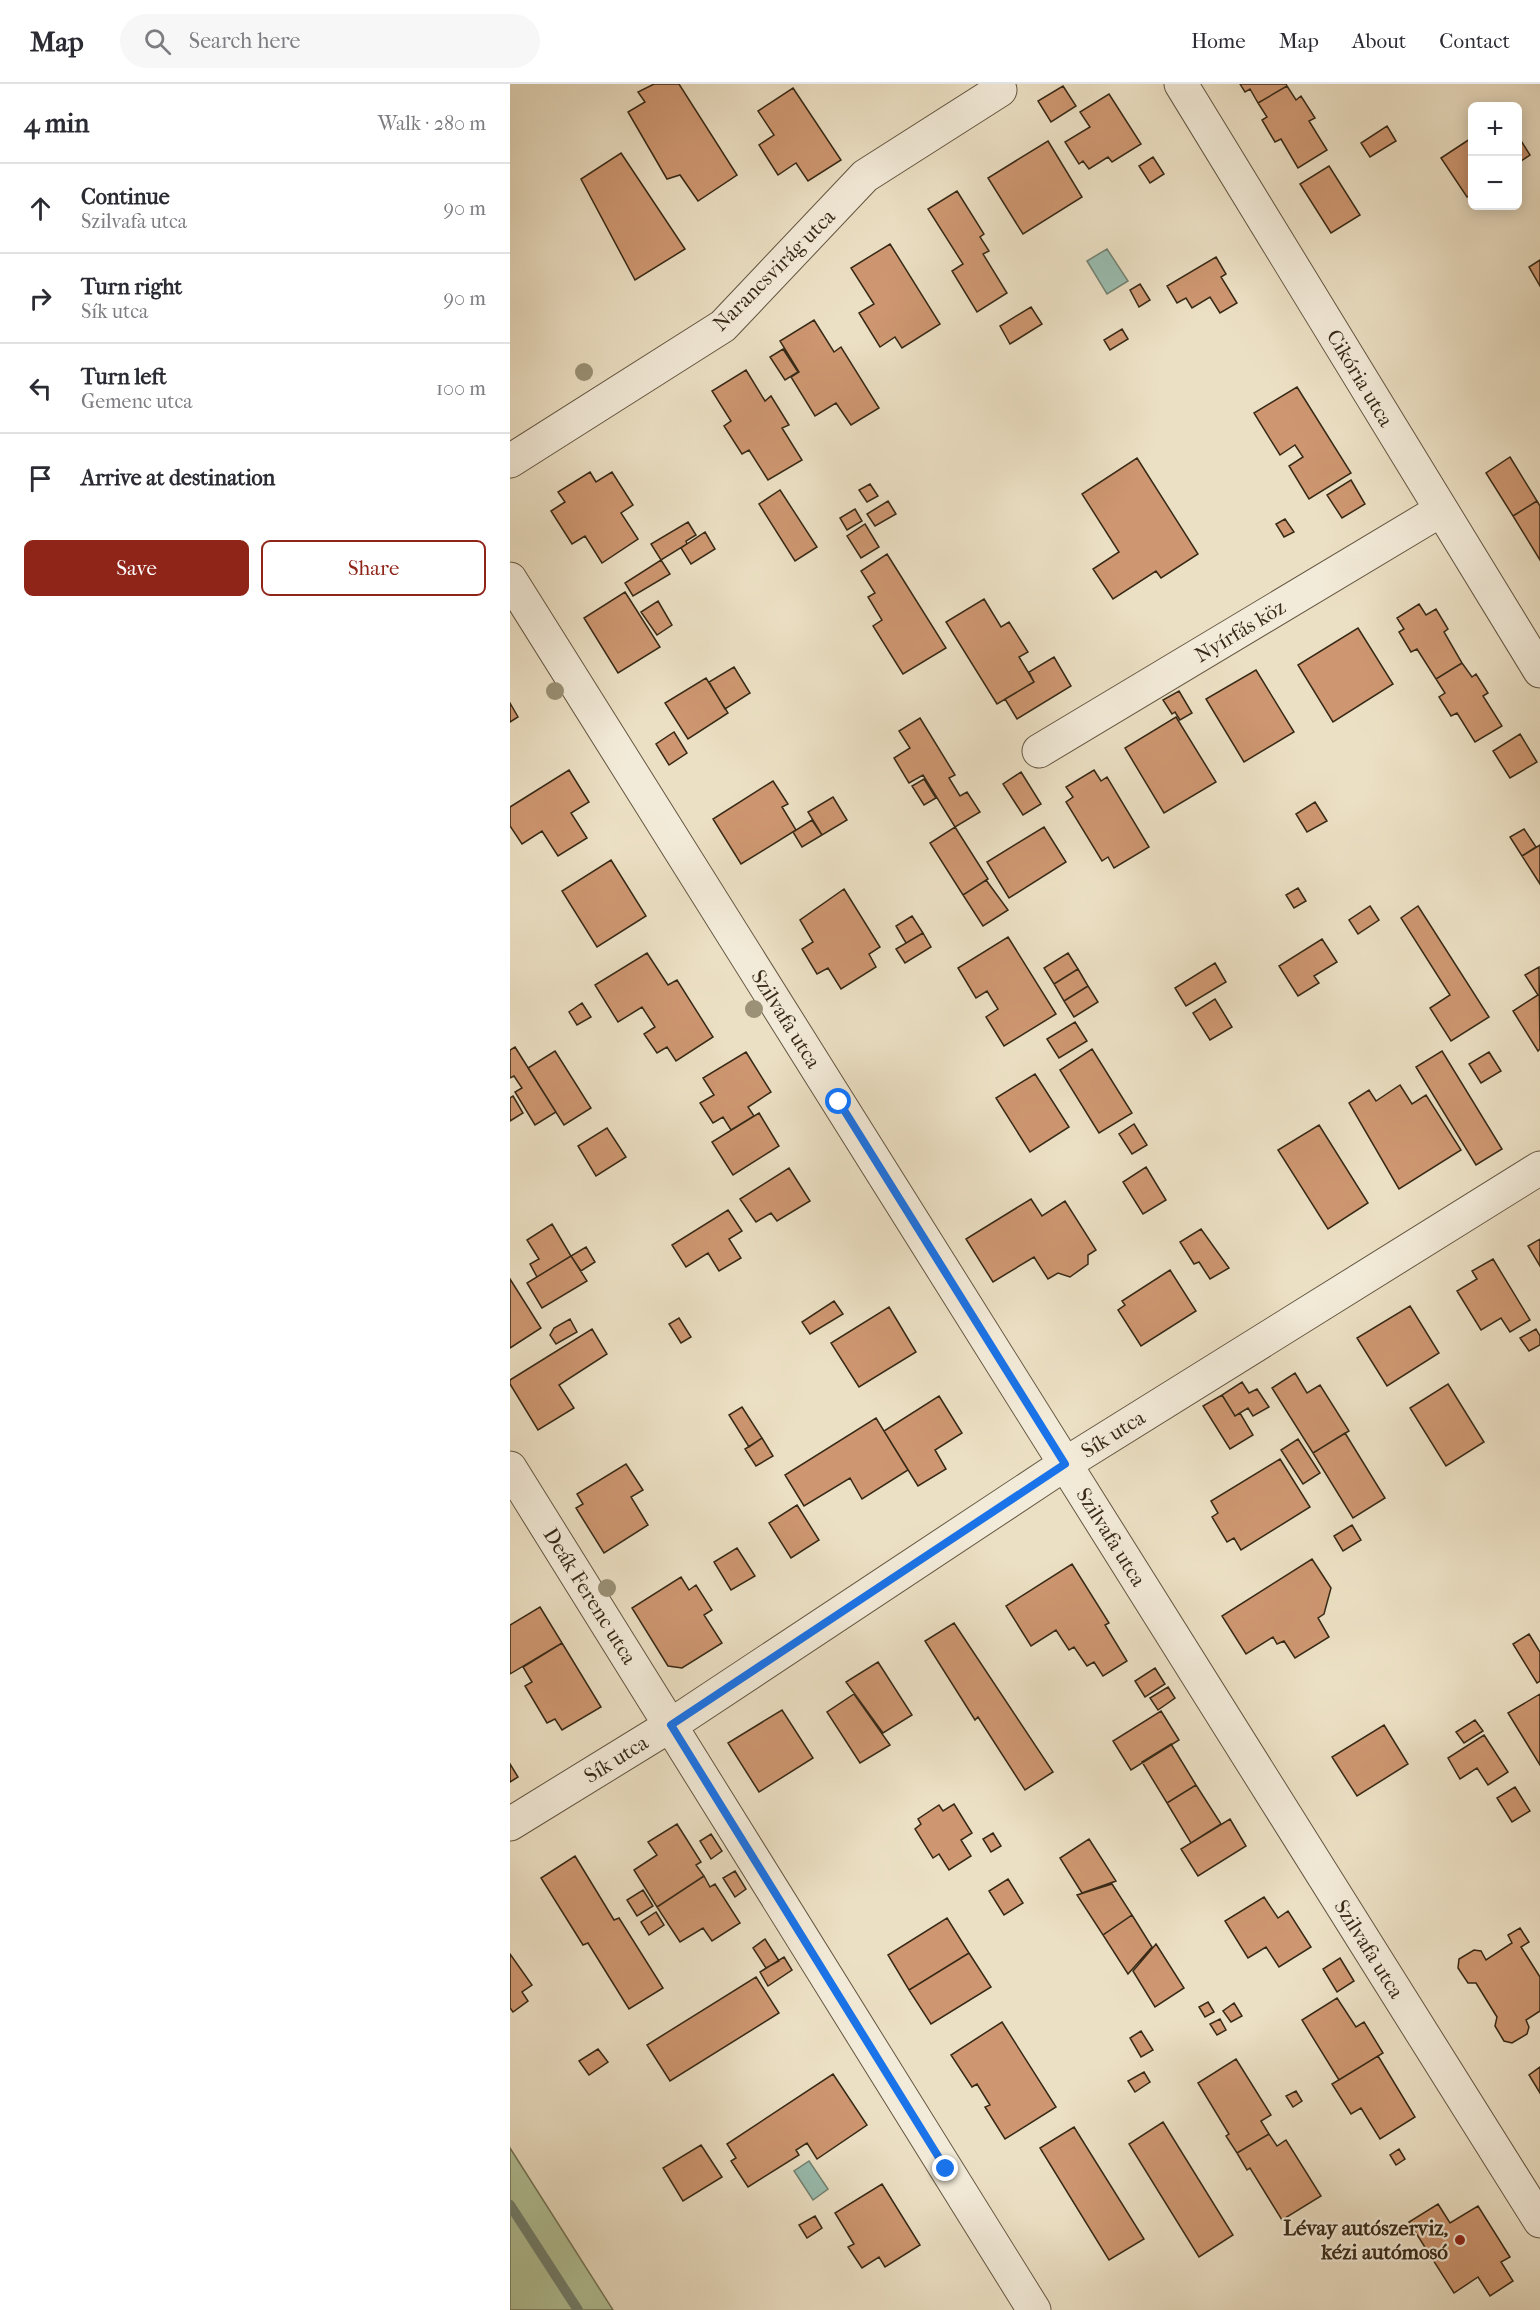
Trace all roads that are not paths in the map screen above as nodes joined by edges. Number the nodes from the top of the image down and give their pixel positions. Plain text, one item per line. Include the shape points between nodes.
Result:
1 (1181, 84) edge
2 (1000, 90) dead end
3 (510, 461) edge
4 (1441, 510) junction
5 (510, 580) edge
6 (1540, 671) edge
7 (1039, 751) dead end
8 (1540, 1167) edge
9 (1065, 1464) junction
10 (510, 1468) edge
11 (671, 1725) junction
12 (510, 1824) edge
13 (1540, 2221) edge
14 (1034, 2310) edge

1 - 4 street, Cikória utca
2 - 3 street, Narancsvirág utca via 866,176 723,326
4 - 6 street, Cikória utca
4 - 7 street, Nyírfás köz
5 - 9 street, Szilvafa utca
8 - 9 street, Sík utca
9 - 11 street, Sík utca
9 - 13 street, Szilvafa utca
10 - 11 street, Deák Ferenc utca
11 - 12 street, Sík utca
11 - 14 street, Deák Ferenc utca

